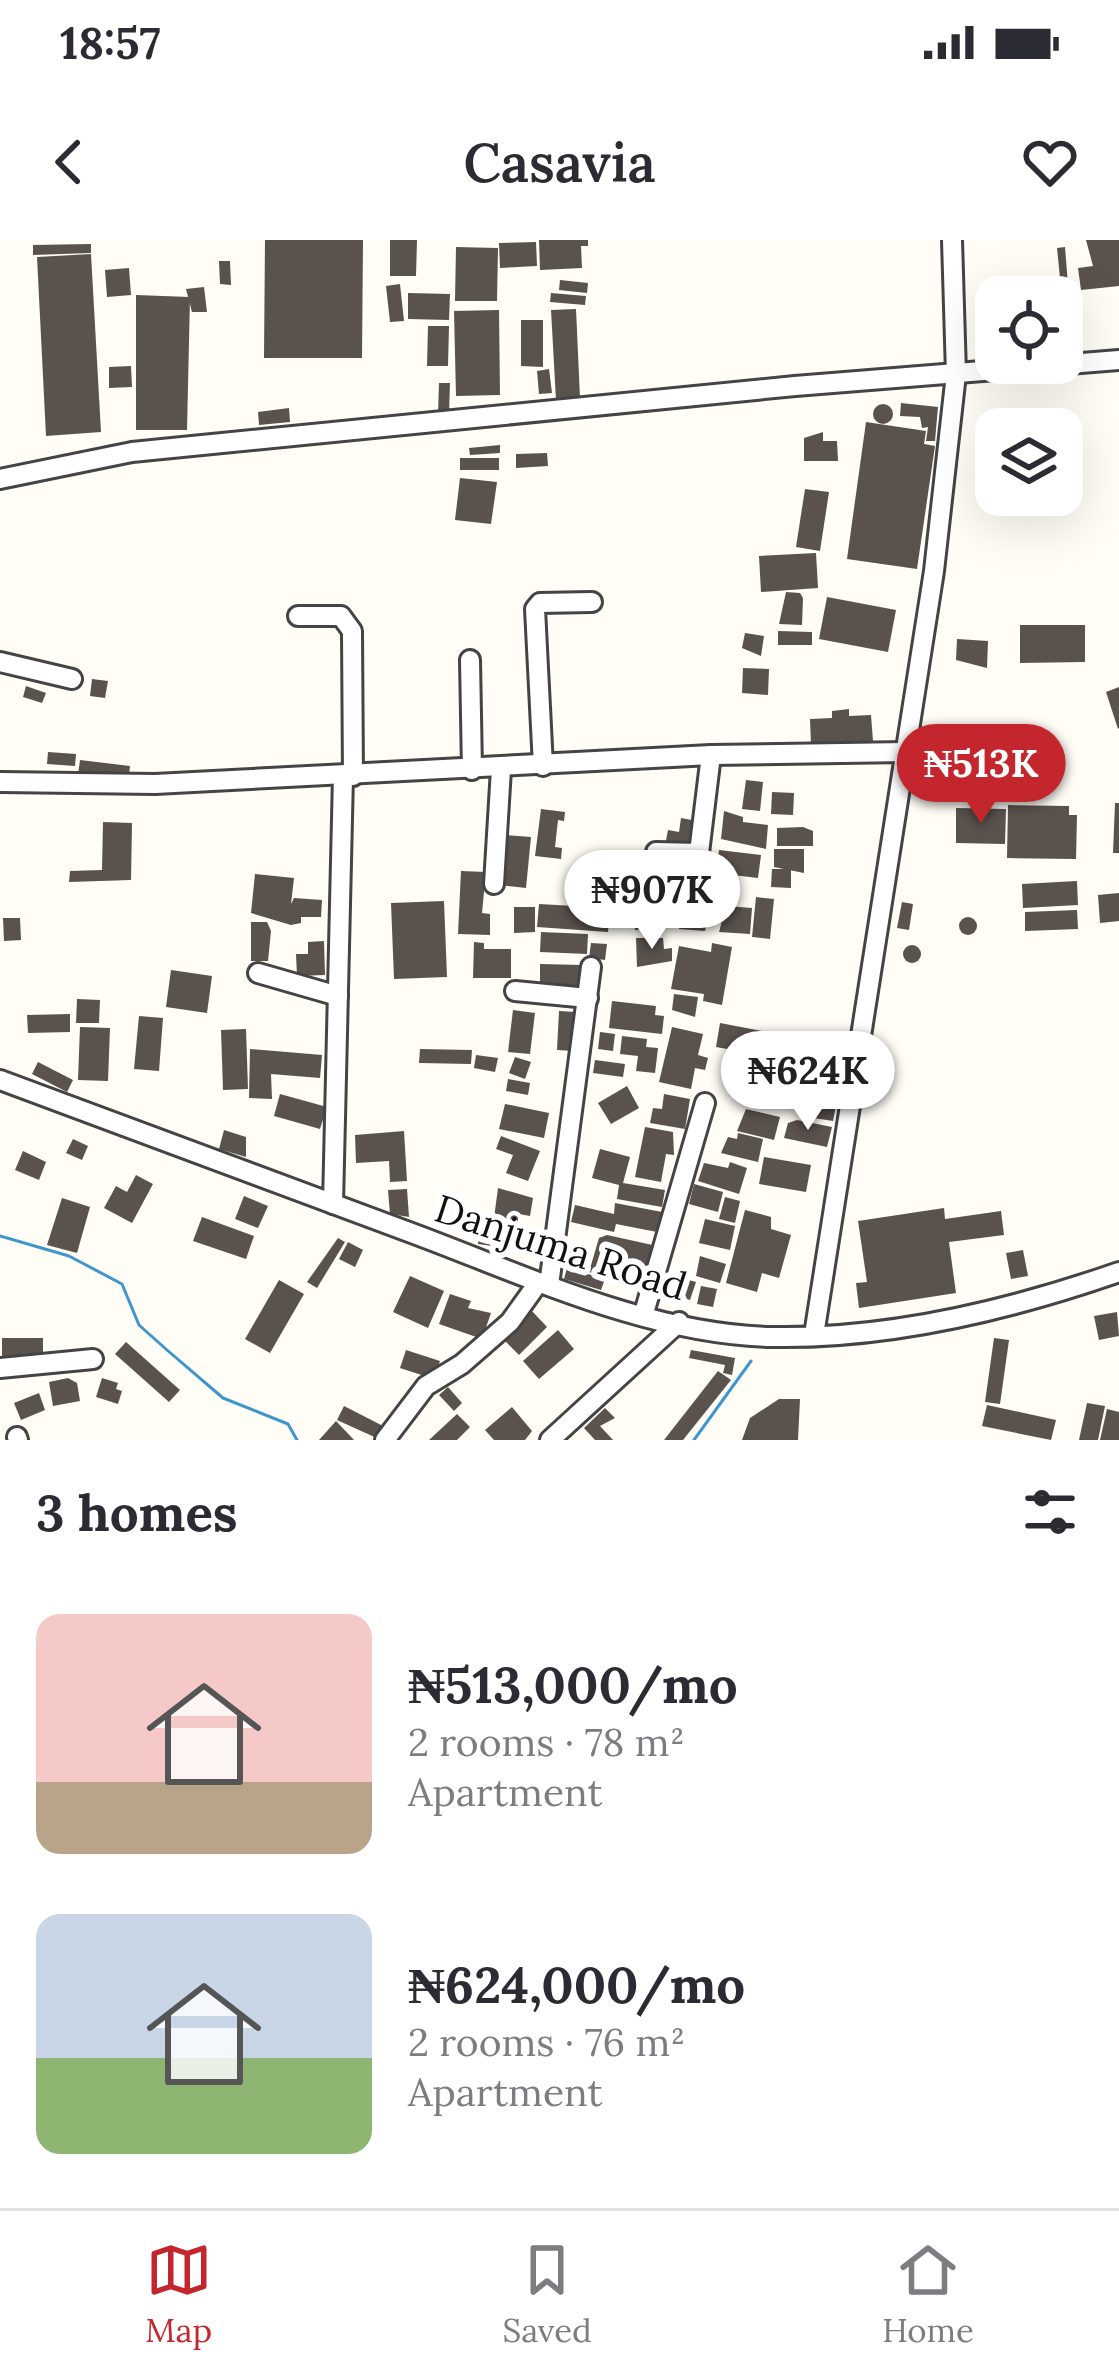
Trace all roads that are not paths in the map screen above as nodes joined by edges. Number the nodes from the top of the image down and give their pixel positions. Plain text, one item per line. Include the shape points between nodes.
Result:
1 (952, 240) edge
2 (1119, 360) edge
3 (956, 374) junction
4 (0, 479) edge
5 (592, 602) dead end
6 (298, 616) dead end
7 (470, 660) dead end
8 (0, 662) edge
9 (72, 679) dead end
10 (908, 752) junction
11 (711, 755) junction
12 (543, 766) junction
13 (501, 769) junction
14 (472, 770) junction
15 (348, 776) junction
16 (0, 782) edge
17 (656, 852) dead end
18 (494, 884) dead end
19 (591, 968) dead end
20 (258, 973) dead end
21 (515, 991) dead end
22 (338, 996) junction
23 (588, 998) junction
24 (0, 1080) edge
25 (706, 1102) dead end
26 (333, 1204) junction
27 (1119, 1272) edge
28 (543, 1284) junction
29 (644, 1313) junction
30 (679, 1322) junction
31 (814, 1335) junction
32 (93, 1359) dead end
33 (0, 1368) edge
34 (385, 1440) edge
35 (550, 1440) edge

1 - 3 street
2 - 3 street
3 - 4 street via 132,452
3 - 10 street
5 - 12 street via 535,609
6 - 15 street via 341,616 352,631
7 - 14 street
8 - 9 street
10 - 11 street
10 - 31 street
11 - 12 street
11 - 17 street via 700,853
12 - 13 street
13 - 14 street
13 - 18 street
14 - 15 street
15 - 16 street
15 - 22 street
19 - 23 street
20 - 22 street
21 - 23 street
22 - 26 street
23 - 28 street
24 - 26 street, Danjuma Road
25 - 29 street
26 - 28 street, Danjuma Road
27 - 31 street, Danjuma Road via 982,1312
28 - 29 street, Danjuma Road
28 - 34 street via 462,1364 426,1386
29 - 30 street, Danjuma Road
30 - 31 street, Danjuma Road via 726,1333
30 - 35 street
32 - 33 street

